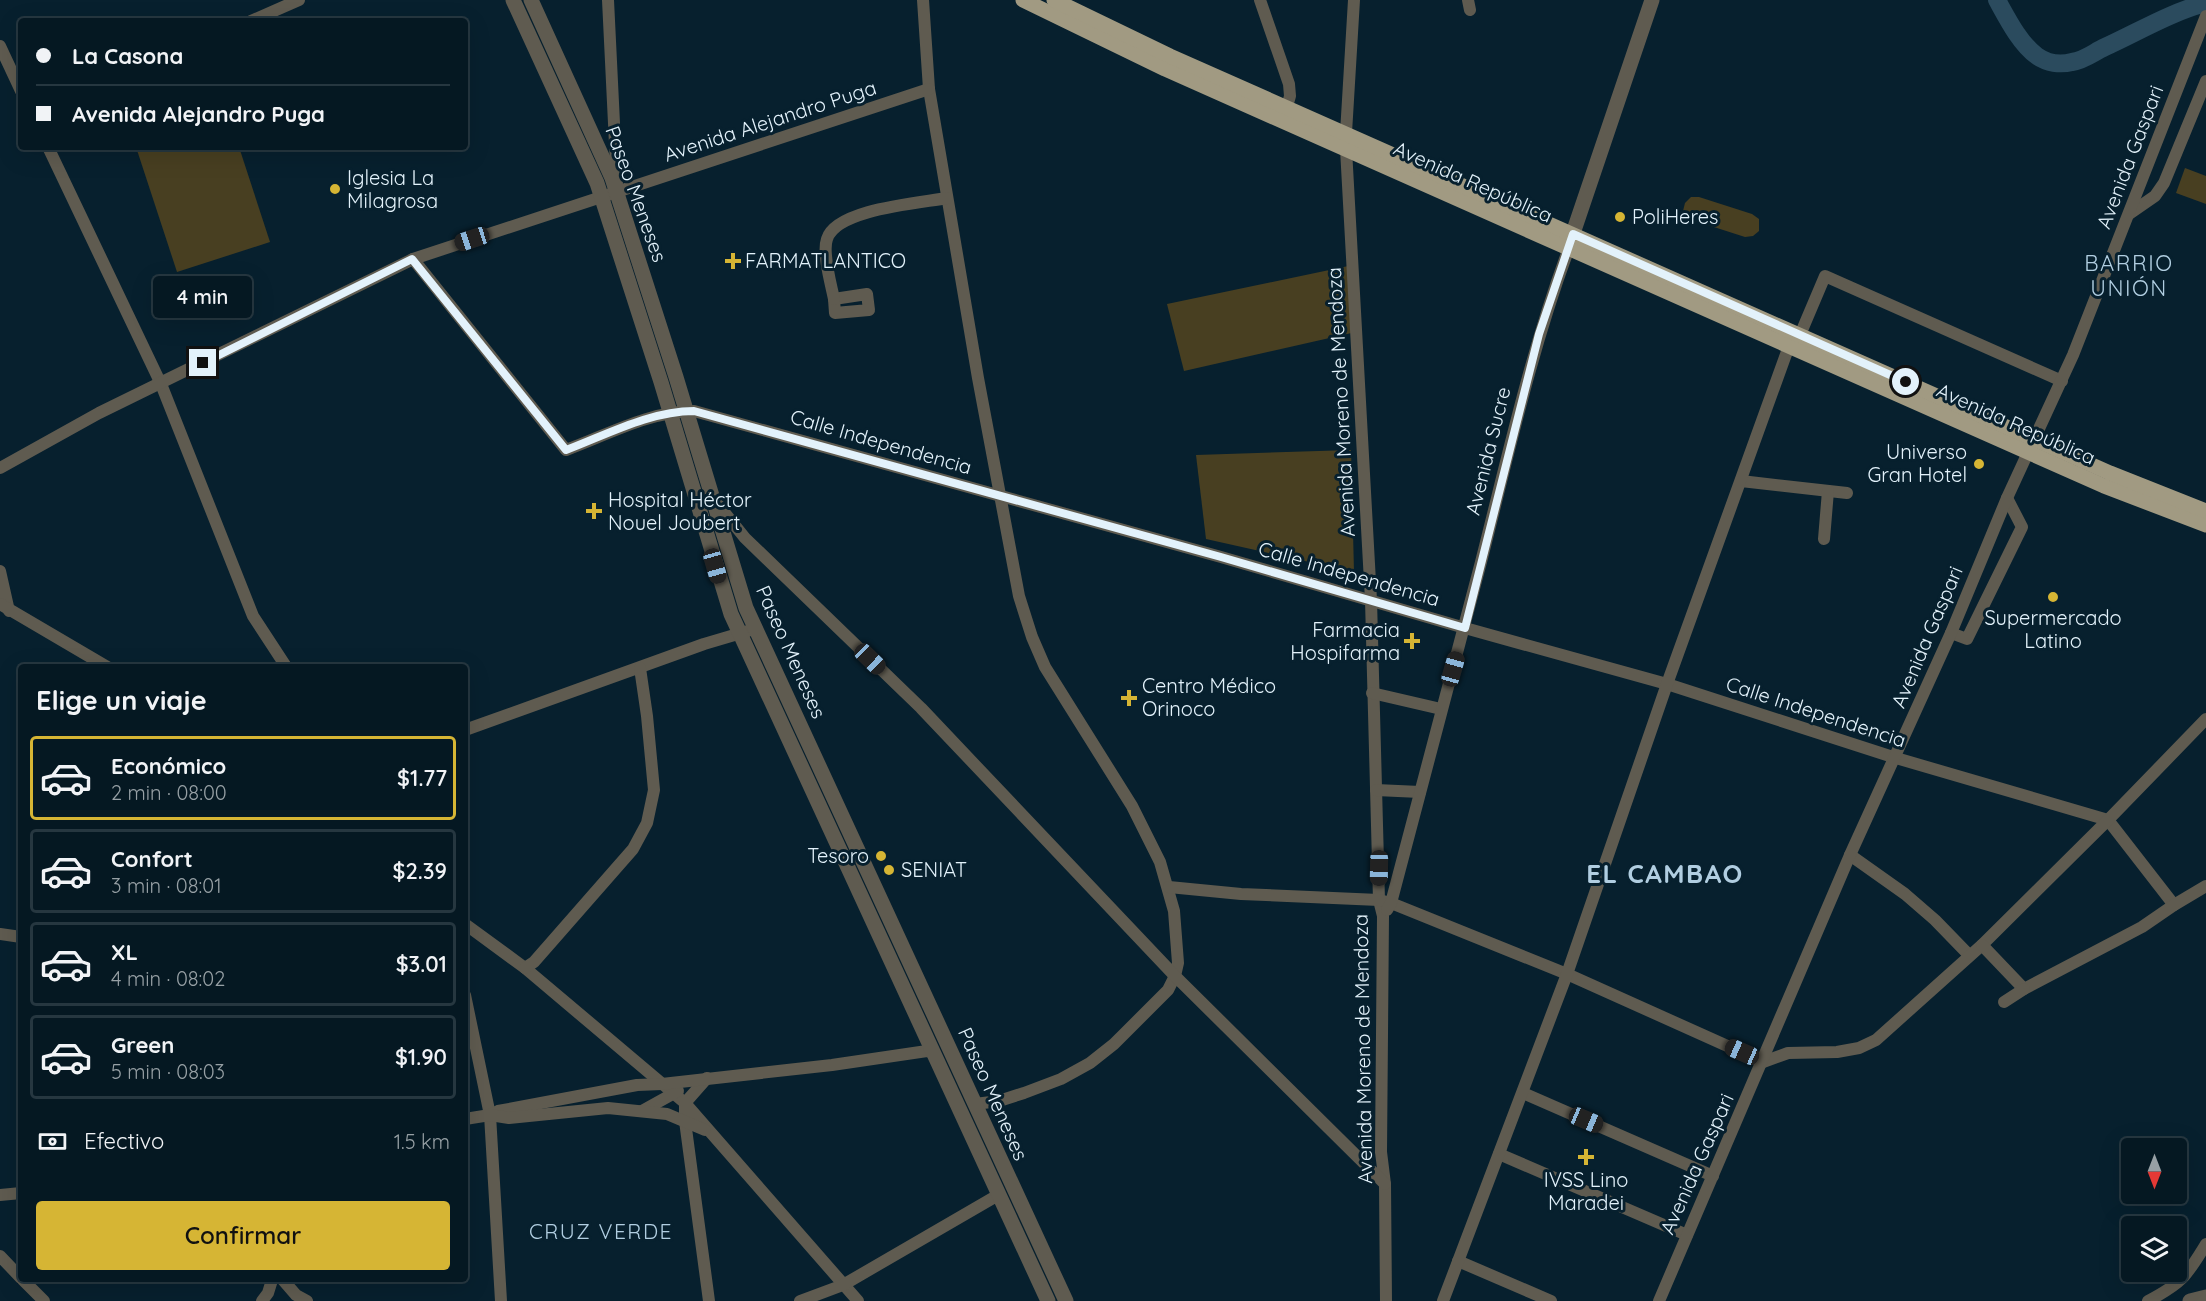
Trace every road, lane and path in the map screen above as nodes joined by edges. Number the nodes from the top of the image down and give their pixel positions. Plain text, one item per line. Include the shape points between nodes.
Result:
1 (299, 0) edge
2 (513, 0) edge
3 (531, 0) edge
4 (608, 0) edge
5 (923, 0) edge
6 (1023, 0) edge
7 (1054, 0) edge
8 (1260, 0) edge
9 (1354, 0) edge
10 (1652, 0) edge
11 (258, 18) edge
12 (2205, 18) edge
13 (0, 46) edge
14 (2206, 81) edge
15 (18, 85) edge
16 (929, 89) junction
17 (1285, 114) junction
18 (1346, 141) junction
19 (49, 150) edge
20 (617, 192) junction
21 (602, 197) junction
22 (947, 198) junction
23 (2128, 215) junction
24 (1571, 241) junction
25 (412, 259) junction
26 (834, 299) dead end
27 (1794, 340) junction
28 (2062, 381) junction
29 (161, 384) junction
30 (678, 411) junction
31 (2031, 446) junction
32 (0, 468) edge
33 (1741, 481) junction
34 (1828, 491) junction
35 (1847, 494) dead end
36 (711, 495) junction
37 (1000, 495) junction
38 (2007, 498) junction
39 (2206, 511) edge
40 (2206, 525) edge
41 (1824, 539) dead end
42 (0, 571) edge
43 (1371, 600) junction
44 (4, 608) edge
45 (1465, 628) junction
46 (755, 629) junction
47 (739, 633) junction
48 (1951, 633) junction
49 (102, 664) edge
50 (284, 664) edge
51 (640, 668) junction
52 (1667, 684) junction
53 (1372, 693) junction
54 (1441, 709) junction
55 (2206, 719) edge
56 (468, 729) edge
57 (1896, 758) junction
58 (1376, 790) junction
59 (1420, 792) junction
60 (2108, 820) junction
61 (1850, 855) junction
62 (2206, 886) edge
63 (1169, 887) junction
64 (1385, 902) junction
65 (2174, 905) junction
66 (468, 926) edge
67 (0, 934) edge
68 (18, 937) edge
69 (1982, 945) junction
70 (1969, 955) junction
71 (525, 968) junction
72 (1567, 974) junction
73 (1175, 976) junction
74 (2024, 989) junction
75 (2004, 1002) dead end
76 (468, 1009) edge
77 (934, 1052) junction
78 (1763, 1062) junction
79 (707, 1078) junction
80 (637, 1084) junction
81 (662, 1084) junction
82 (673, 1093) junction
83 (1523, 1093) junction
84 (685, 1103) junction
85 (975, 1104) junction
86 (642, 1111) junction
87 (490, 1115) junction
88 (468, 1119) edge
89 (685, 1121) junction
90 (711, 1132) junction
91 (688, 1150) junction
92 (1499, 1154) junction
93 (1713, 1176) junction
94 (1385, 1184) junction
95 (18, 1193) edge
96 (0, 1195) edge
97 (999, 1198) junction
98 (1687, 1235) junction
99 (2206, 1244) edge
100 (0, 1256) edge
101 (1458, 1261) junction
102 (18, 1275) edge
103 (25, 1282) edge
104 (271, 1282) edge
105 (285, 1282) edge
106 (843, 1285) junction
107 (2206, 1297) edge
108 (44, 1301) edge
109 (262, 1301) edge
110 (308, 1301) edge
111 (501, 1301) edge
112 (709, 1301) edge
113 (800, 1301) edge
114 (858, 1301) edge
115 (1048, 1301) edge
116 (1066, 1301) edge
117 (1386, 1301) edge
118 (1443, 1301) edge
119 (1551, 1301) edge
120 (1659, 1301) edge
121 (2148, 1301) edge
122 (2190, 1301) edge

1 - 11 street
2 - 21 street, Paseo Meneses
3 - 20 street, Paseo Meneses
4 - 20 street
5 - 16 street
6 - 17 main road, Avenida República via 1115,46
7 - 17 main road, Avenida República
8 - 17 street via 1288,84 1290,96
9 - 18 street, Avenida Moreno de Mendoza
10 - 24 street, Avenida Sucre
12 - 23 street, Avenida Gaspari
13 - 15 street
14 - 23 street via 2164,183 2155,196
16 - 20 street, Avenida Alejandro Puga
16 - 22 street
17 - 18 main road, Avenida República
18 - 24 main road, Avenida República
18 - 43 street, Avenida Moreno de Mendoza
19 - 29 street
20 - 21 street, Avenida Alejandro Puga
20 - 30 street, Paseo Meneses
21 - 25 street, Avenida Alejandro Puga
21 - 30 street, Paseo Meneses
22 - 26 street via 862,213 833,228 826,239 826,255
22 - 37 street
23 - 28 street, Avenida Gaspari
24 - 27 main road, Avenida República
24 - 45 street, Avenida Sucre via 1539,334
25 - 29 street, Avenida Alejandro Puga
25 - 30 street via 566,450
27 - 28 street via 1825,276
27 - 31 main road, Avenida República
27 - 33 street
28 - 31 street, Avenida Gaspari
29 - 32 street, Avenida Alejandro Puga
29 - 50 street via 253,616
30 - 36 street, Paseo Meneses
30 - 37 street, Calle Independencia via 718,417
30 - 47 street, Paseo Meneses via 722,588
31 - 38 street, Avenida Gaspari
31 - 39 main road, Avenida República
31 - 40 main road, Avenida República via 2104,486
33 - 34 street
33 - 52 street
34 - 35 street
34 - 41 street
36 - 46 street, Paseo Meneses
36 - 73 street via 745,538 921,708
37 - 43 street, Calle Independencia
37 - 63 street via 1019,596 1032,637 1045,667 1137,814
38 - 48 street, Avenida Gaspari
38 - 48 street via 2022,527 1967,639
42 - 44 street
43 - 45 street, Calle Independencia
43 - 53 street, Avenida Moreno de Mendoza
44 - 49 street
45 - 52 street, Calle Independencia
45 - 54 street, Avenida Sucre
46 - 47 street
46 - 85 street, Paseo Meneses
47 - 51 street
47 - 77 street, Paseo Meneses
48 - 57 street, Avenida Gaspari
51 - 56 street
51 - 71 street via 654,790 647,823 633,849
52 - 57 street, Calle Independencia
52 - 72 street
53 - 54 street
53 - 58 street, Avenida Moreno de Mendoza
54 - 59 street, Avenida Sucre
55 - 60 street
57 - 60 street, Calle Independencia
57 - 61 street, Avenida Gaspari
58 - 59 street
58 - 64 street, Avenida Moreno de Mendoza
59 - 64 street, Avenida Sucre
60 - 65 street
60 - 69 street
61 - 70 street via 1935,920
61 - 78 street, Avenida Gaspari
62 - 65 street
63 - 64 street
63 - 73 street via 1177,944
64 - 72 street
64 - 94 street, Avenida Moreno de Mendoza via 1381,1152
65 - 74 street via 2142,927
66 - 71 street
67 - 68 street
69 - 70 street
69 - 74 street
70 - 78 street via 1876,1040 1859,1048 1788,1053
71 - 81 street
72 - 78 street
72 - 83 street
73 - 85 street via 1154,1006 1090,1063 1024,1093
73 - 94 street
74 - 75 street
76 - 87 street
77 - 79 street
77 - 97 street, Paseo Meneses
78 - 93 street, Avenida Gaspari
79 - 81 street
79 - 82 street
79 - 84 street
80 - 81 street
80 - 86 street via 651,1095
80 - 87 street
81 - 82 street
82 - 84 street
82 - 86 street
83 - 92 street
83 - 93 street
84 - 89 street
84 - 90 street
85 - 116 street, Paseo Meneses
86 - 87 street via 608,1108 509,1118
86 - 89 street
87 - 88 street
87 - 111 street
89 - 90 street
89 - 91 street
90 - 91 street via 697,1133
90 - 106 street
91 - 112 street
92 - 98 street
92 - 101 street
93 - 98 street, Avenida Gaspari
94 - 117 street, Avenida Moreno de Mendoza
95 - 96 street
97 - 106 street
97 - 115 street, Paseo Meneses
98 - 120 street, Avenida Gaspari
99 - 121 street via 2187,1275 2173,1288
100 - 102 street
101 - 118 street
101 - 119 street
103 - 108 street
104 - 109 street
105 - 110 street
106 - 113 street
106 - 114 street
107 - 122 street

